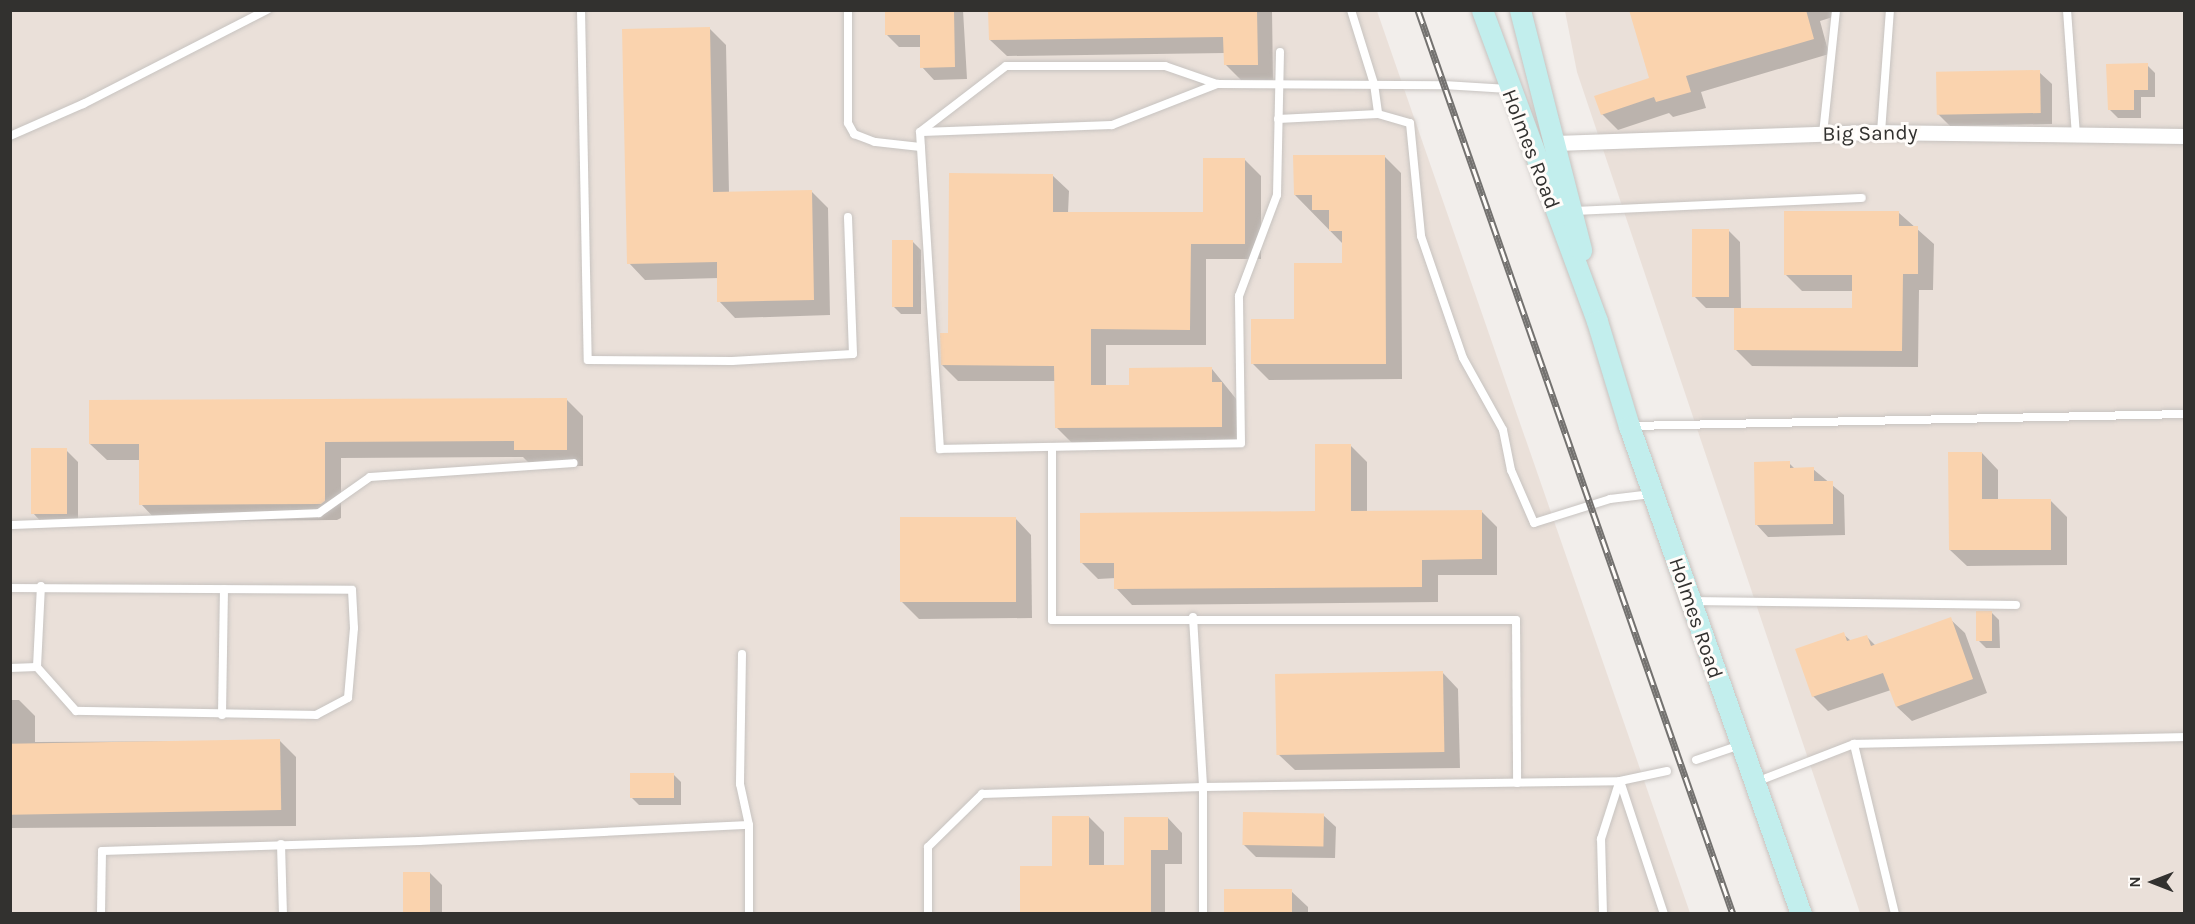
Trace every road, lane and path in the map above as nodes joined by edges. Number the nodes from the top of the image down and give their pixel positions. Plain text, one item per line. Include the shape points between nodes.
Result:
1 (267, 10) edge
2 (581, 10) edge
3 (848, 10) edge
4 (1351, 10) edge
5 (1482, 10) edge
6 (1520, 10) edge
7 (1836, 10) edge
8 (1890, 10) edge
9 (2067, 10) edge
10 (1280, 52) dead end
11 (1217, 84) junction
12 (1279, 84) junction
13 (1374, 84) junction
14 (1508, 89) junction
15 (1378, 114) junction
16 (1278, 119) junction
17 (920, 132) junction
18 (1881, 132) junction
19 (1823, 134) junction
20 (2076, 135) junction
21 (10, 136) edge
22 (2184, 136) edge
23 (1555, 143) junction
24 (921, 147) junction
25 (1862, 198) dead end
26 (1573, 211) junction
27 (848, 217) dead end
28 (1597, 321) junction
29 (2184, 414) edge
30 (1629, 426) junction
31 (1052, 447) junction
32 (574, 463) dead end
33 (1653, 494) junction
34 (10, 525) edge
35 (41, 586) junction
36 (10, 588) edge
37 (224, 589) junction
38 (1690, 601) junction
39 (2016, 606) dead end
40 (1193, 617) junction
41 (742, 654) dead end
42 (37, 667) junction
43 (10, 668) edge
44 (222, 715) junction
45 (2184, 736) edge
46 (1854, 744) junction
47 (1741, 745) junction
48 (1696, 760) dead end
49 (1667, 771) dead end
50 (1620, 781) junction
51 (1754, 782) junction
52 (1517, 783) junction
53 (1203, 787) junction
54 (749, 825) junction
55 (281, 844) junction
56 (101, 914) edge
57 (283, 914) edge
58 (749, 914) edge
59 (928, 914) edge
60 (1203, 914) edge
61 (1603, 914) edge
62 (1664, 914) edge
63 (1801, 914) edge
64 (1895, 914) edge

1 - 21 lane via 83,104
2 - 27 lane via 588,360 732,361 853,354
3 - 24 lane via 848,123 854,134 875,142
4 - 13 lane
5 - 14 main road, Holmes Road
6 - 23 main road, Holmes Road
7 - 19 lane
8 - 18 lane
9 - 20 lane
10 - 12 lane
11 - 12 lane
11 - 17 lane via 1112,125
11 - 17 lane via 1166,66 1006,66
12 - 13 lane
12 - 16 lane
13 - 14 lane
13 - 15 lane
14 - 28 main road, Holmes Road
15 - 16 lane
15 - 33 lane via 1410,123 1421,236 1463,358 1503,430 1510,470 1534,524 1610,499
16 - 31 lane via 1277,195 1239,296 1241,443
17 - 24 lane
18 - 19 street, Big Sandy
18 - 20 street, Big Sandy
19 - 23 street, Big Sandy
20 - 22 street, Big Sandy
23 - 26 main road, Holmes Road
24 - 31 lane via 940,449
25 - 26 lane
26 - 28 main road, Holmes Road
28 - 30 main road, Holmes Road
29 - 30 lane
30 - 33 main road, Holmes Road
31 - 40 lane via 1052,620
32 - 34 lane via 370,477 319,513
33 - 38 main road, Holmes Road
35 - 36 lane
35 - 37 lane
35 - 42 lane
37 - 44 lane
37 - 44 lane via 351,590 354,628 348,698 316,715
38 - 39 lane
38 - 47 main road, Holmes Road
40 - 52 lane via 1516,620
40 - 53 lane
41 - 54 lane via 740,784
42 - 43 lane
42 - 44 lane via 76,711
45 - 46 lane
46 - 51 lane
46 - 64 lane
47 - 48 lane
47 - 51 main road, Holmes Road
49 - 50 lane
50 - 52 lane
50 - 61 lane via 1601,839
50 - 62 lane
51 - 63 main road, Holmes Road
52 - 53 lane
53 - 59 lane via 982,794 928,847
53 - 60 lane
54 - 55 lane
54 - 58 lane
55 - 56 lane via 102,851
55 - 57 lane

